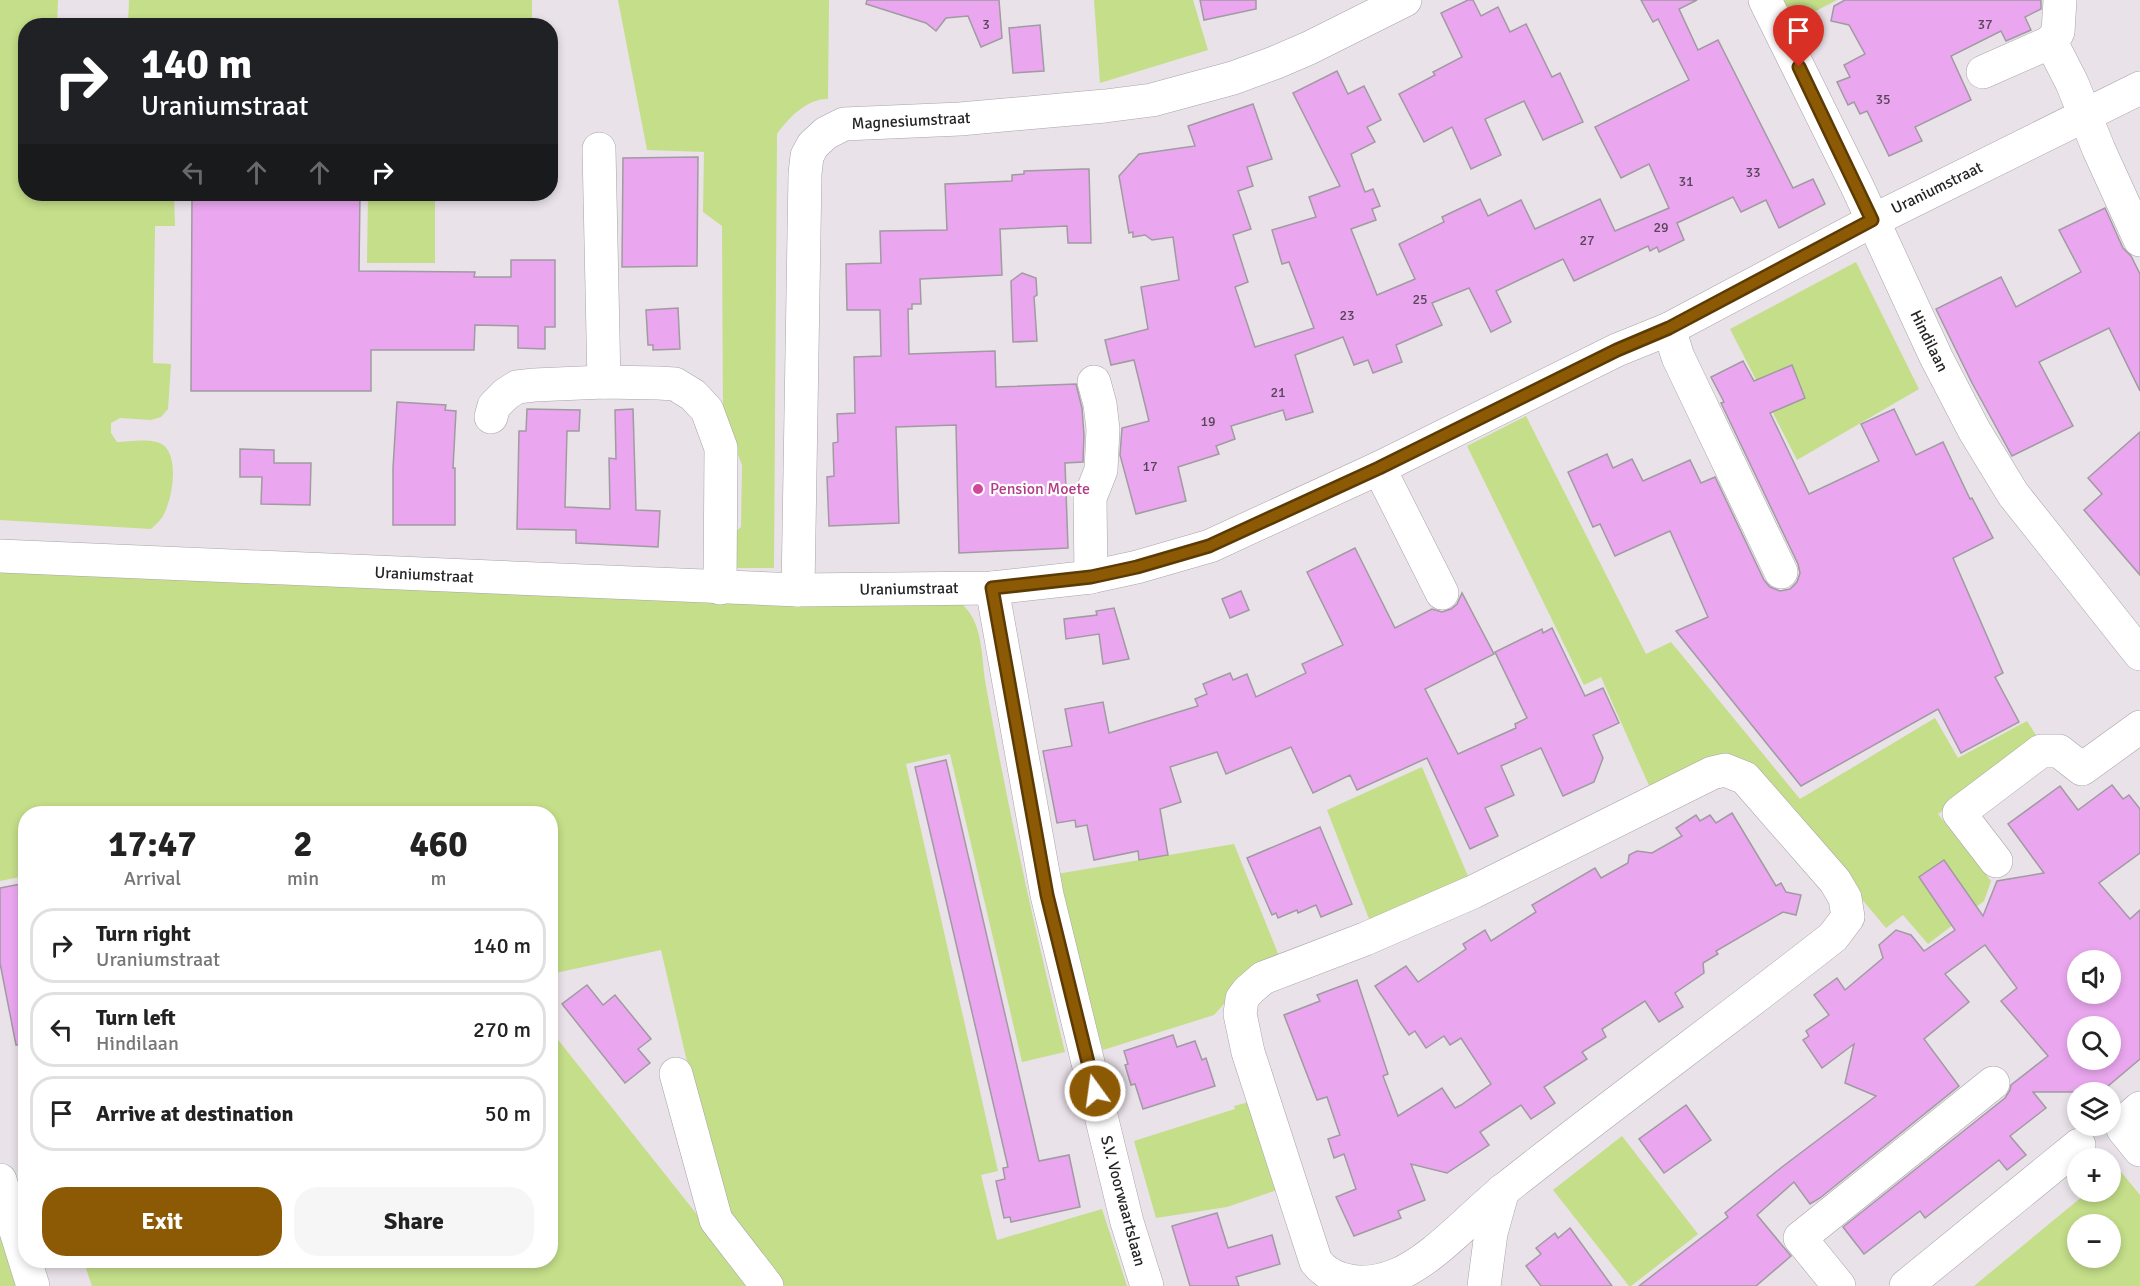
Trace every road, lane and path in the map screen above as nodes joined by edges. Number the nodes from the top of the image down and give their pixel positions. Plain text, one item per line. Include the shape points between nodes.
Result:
1 (1406, 0) edge
2 (1765, 0) edge
3 (2060, 0) edge
4 (2051, 42) junction
5 (1983, 72) dead end
6 (2140, 88) edge
7 (2086, 115) junction
8 (599, 149) dead end
9 (1872, 220) junction
10 (2140, 240) edge
11 (1669, 328) junction
12 (604, 382) junction
13 (1094, 382) dead end
14 (491, 417) dead end
15 (1379, 468) junction
16 (0, 556) edge
17 (1781, 572) dead end
18 (1091, 577) junction
19 (720, 588) junction
20 (992, 588) junction
21 (798, 590) junction
22 (1443, 593) dead end
23 (2140, 654) edge
24 (2140, 727) edge
25 (1996, 861) dead end
26 (675, 1074) dead end
27 (1993, 1083) dead end
28 (2140, 1108) edge
29 (2079, 1145) dead end
30 (2140, 1150) edge
31 (0, 1180) edge
32 (1503, 1190) junction
33 (18, 1238) edge
34 (27, 1268) edge
35 (1397, 1275) junction
36 (33, 1286) edge
37 (767, 1286) edge
38 (1147, 1286) edge
39 (1430, 1286) edge
40 (1484, 1286) edge
41 (1839, 1286) edge
42 (1906, 1286) edge

1 - 21 street, Magnesiumstraat via 1274,63 1152,100 960,119 844,124 819,138 807,156 805,174
2 - 9 street, Hindilaan
3 - 4 street via 2058,32
4 - 5 street
4 - 7 street
6 - 7 street, Uraniumstraat
7 - 9 street, Uraniumstraat
7 - 10 street
8 - 12 street
9 - 11 street, Uraniumstraat
9 - 23 street, Hindilaan via 1936,357 2013,494
11 - 15 street, Uraniumstraat
11 - 17 street via 1678,357
12 - 14 street via 517,387 494,406
12 - 19 street via 675,384 707,410 721,448
13 - 18 street via 1103,429 1101,470 1090,498
15 - 18 street, Uraniumstraat via 1209,546
15 - 22 street
16 - 19 street, Uraniumstraat
18 - 20 street, Uraniumstraat
19 - 21 street, Uraniumstraat
20 - 21 street, Uraniumstraat
20 - 38 street, S.V. Voorwaartslaan via 1047,895 1126,1222
24 - 25 street via 2082,769 2059,751 2041,751 1959,813
26 - 37 street via 716,1220
27 - 41 street via 1800,1238
28 - 30 street via 2123,1122 2123,1129
29 - 42 street
31 - 33 street
32 - 35 street via 1423,1260
32 - 35 street via 1833,937 1848,917 1845,898 1835,881 1745,778 1725,770 1712,773 1473,892 1263,978 1242,999 1240,1014 1248,1052 1316,1262 1340,1280 1380,1281
32 - 40 street via 1491,1233
34 - 36 street
35 - 39 street

